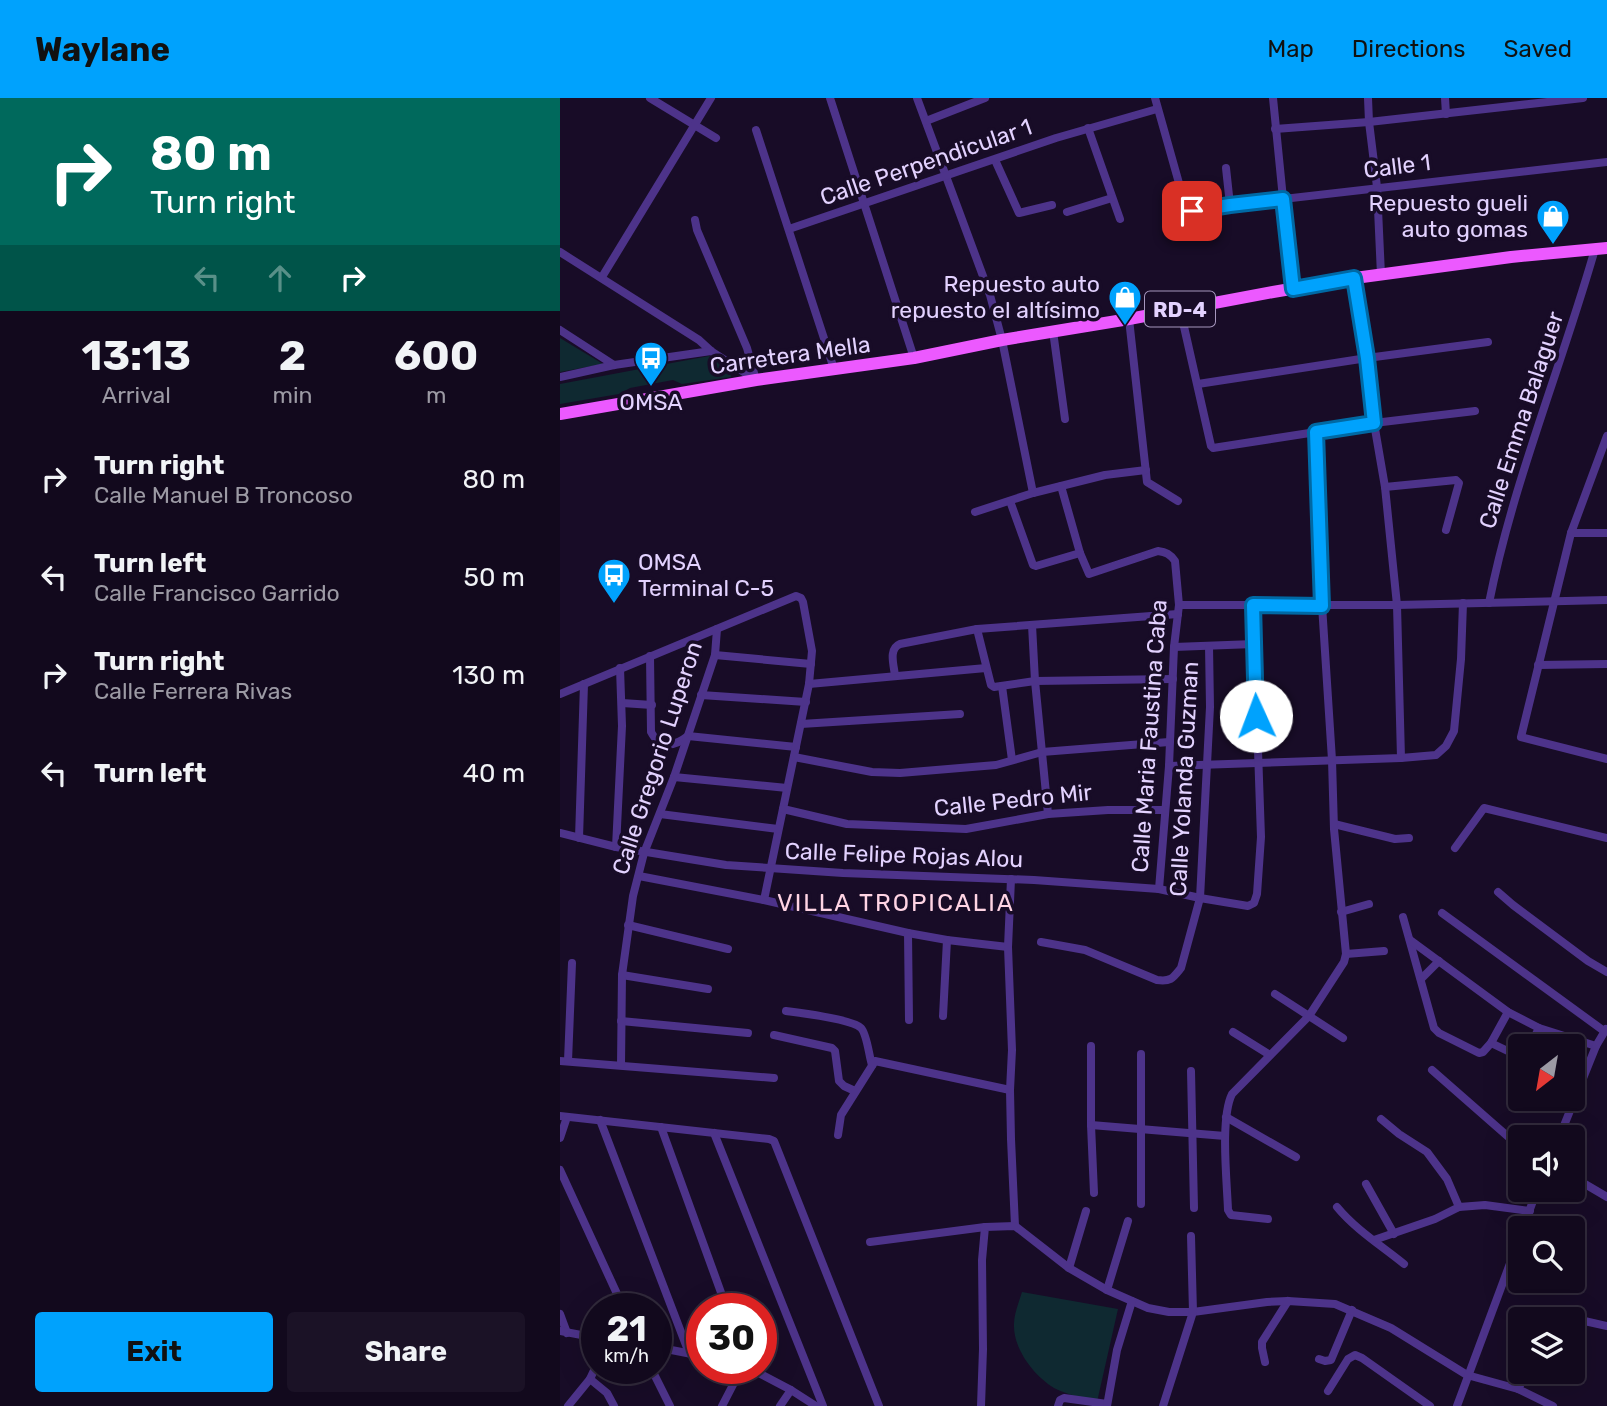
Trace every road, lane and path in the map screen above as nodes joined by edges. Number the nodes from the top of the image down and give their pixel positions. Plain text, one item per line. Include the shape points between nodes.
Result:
1 (650, 98) edge
2 (711, 98) edge
3 (830, 98) edge
4 (917, 98) edge
5 (985, 98) edge
6 (1155, 98) edge
7 (1273, 98) edge
8 (1368, 98) edge
9 (1444, 98) edge
10 (1583, 98) edge
11 (1157, 109) junction
12 (1446, 114) junction
13 (926, 121) junction
14 (1369, 122) junction
15 (694, 125) junction
16 (1088, 128) junction
17 (1275, 129) junction
18 (757, 130) dead end
19 (716, 138) dead end
20 (995, 160) junction
21 (1607, 162) edge
22 (1226, 168) dead end
23 (946, 177) junction
24 (1377, 187) junction
25 (1112, 198) junction
26 (1283, 199) junction
27 (864, 202) junction
28 (1052, 205) dead end
29 (1230, 205) junction
30 (1067, 212) dead end
31 (1120, 219) dead end
32 (695, 220) dead end
33 (789, 229) junction
34 (1601, 249) edge
35 (560, 252) edge
36 (1381, 275) junction
37 (602, 277) junction
38 (1354, 278) junction
39 (1293, 289) junction
40 (1180, 309) junction
41 (1129, 319) junction
42 (560, 330) edge
43 (1053, 331) junction
44 (1002, 340) junction
45 (1488, 342) dead end
46 (711, 351) junction
47 (914, 358) junction
48 (1367, 358) junction
49 (614, 365) junction
50 (834, 369) junction
51 (560, 377) edge
52 (755, 380) junction
53 (1198, 384) junction
54 (1475, 411) dead end
55 (560, 414) edge
56 (1065, 419) dead end
57 (1374, 423) junction
58 (1316, 432) junction
59 (1607, 436) edge
60 (1597, 464) junction
61 (1607, 464) edge
62 (1146, 470) junction
63 (1061, 486) junction
64 (1385, 487) junction
65 (1033, 493) junction
66 (1010, 501) junction
67 (1178, 502) dead end
68 (975, 512) dead end
69 (1446, 530) dead end
70 (1571, 533) junction
71 (1607, 533) edge
72 (1080, 552) junction
73 (1607, 600) edge
74 (1554, 601) junction
75 (1464, 603) junction
76 (1489, 603) junction
77 (1253, 605) junction
78 (1397, 605) junction
79 (1322, 606) junction
80 (1179, 610) junction
81 (1032, 625) junction
82 (717, 629) junction
83 (977, 629) junction
84 (1254, 645) junction
85 (1209, 646) junction
86 (1174, 647) junction
87 (715, 655) junction
88 (650, 656) junction
89 (811, 664) junction
90 (1607, 664) edge
91 (1538, 665) junction
92 (620, 668) junction
93 (986, 668) junction
94 (895, 676) junction
95 (1173, 679) junction
96 (1035, 681) junction
97 (584, 684) junction
98 (809, 684) junction
99 (1002, 686) junction
100 (560, 694) edge
101 (701, 695) junction
102 (806, 702) junction
103 (622, 703) junction
104 (652, 705) junction
105 (960, 714) dead end
106 (801, 723) junction
107 (688, 736) junction
108 (1169, 742) junction
109 (796, 747) junction
110 (1042, 752) junction
111 (794, 757) junction
112 (1402, 758) junction
113 (1607, 759) edge
114 (1013, 760) junction
115 (1332, 760) junction
116 (1258, 764) junction
117 (1207, 765) junction
118 (1169, 766) junction
119 (674, 777) junction
120 (787, 788) junction
121 (783, 809) junction
122 (1166, 810) junction
123 (660, 814) junction
124 (1048, 814) junction
125 (1334, 824) junction
126 (778, 829) junction
127 (560, 833) edge
128 (579, 838) junction
129 (1409, 838) dead end
130 (1607, 838) edge
131 (616, 847) junction
132 (1455, 848) dead end
133 (644, 853) junction
134 (770, 869) junction
135 (639, 876) junction
136 (1011, 879) junction
137 (1159, 889) junction
138 (1498, 892) dead end
139 (1200, 898) junction
140 (764, 900) junction
141 (1369, 904) dead end
142 (1342, 912) junction
143 (1443, 913) dead end
144 (1403, 917) dead end
145 (628, 925) junction
146 (908, 933) junction
147 (947, 940) junction
148 (1410, 940) junction
149 (1041, 942) dead end
150 (1009, 947) junction
151 (728, 948) dead end
152 (1384, 951) dead end
153 (1346, 954) junction
154 (1439, 961) junction
155 (572, 963) dead end
156 (1607, 972) edge
157 (622, 975) junction
158 (1421, 979) junction
159 (708, 989) dead end
160 (1275, 994) dead end
161 (786, 1010) dead end
162 (1508, 1012) junction
163 (943, 1016) dead end
164 (1309, 1016) junction
165 (909, 1020) dead end
166 (621, 1021) junction
167 (1539, 1028) junction
168 (1606, 1029) edge
169 (1233, 1032) dead end
170 (748, 1033) dead end
171 (1536, 1034) edge
172 (774, 1035) dead end
173 (1343, 1038) dead end
174 (1491, 1043) junction
175 (1091, 1046) dead end
176 (1596, 1046) junction
177 (1508, 1051) edge
178 (1141, 1054) dead end
179 (1270, 1055) junction
180 (564, 1061) edge
181 (621, 1065) junction
182 (872, 1065) junction
183 (1432, 1070) dead end
184 (1191, 1071) dead end
185 (774, 1078) dead end
186 (1010, 1090) junction
187 (855, 1091) junction
188 (1226, 1116) junction
189 (564, 1117) edge
190 (1381, 1119) dead end
191 (600, 1120) junction
192 (1091, 1125) junction
193 (1564, 1125) edge
194 (661, 1127) junction
195 (1141, 1129) junction
196 (714, 1133) junction
197 (1191, 1134) junction
198 (838, 1135) dead end
199 (1226, 1136) junction
200 (1508, 1137) edge
201 (560, 1138) edge
202 (1296, 1157) dead end
203 (560, 1170) edge
204 (1366, 1184) dead end
205 (1585, 1184) edge
206 (1094, 1193) dead end
207 (1607, 1197) edge
208 (1533, 1202) edge
209 (1141, 1204) dead end
210 (1459, 1207) junction
211 (1194, 1208) dead end
212 (1337, 1208) dead end
213 (1086, 1211) dead end
214 (1530, 1211) junction
215 (1528, 1216) edge
216 (1268, 1219) dead end
217 (1128, 1221) dead end
218 (1016, 1226) junction
219 (985, 1227) junction
220 (1394, 1234) junction
221 (1191, 1236) dead end
222 (1374, 1240) junction
223 (870, 1242) dead end
224 (1404, 1264) dead end
225 (1069, 1268) junction
226 (1508, 1268) edge
227 (1107, 1290) junction
228 (617, 1293) edge
229 (720, 1293) edge
230 (1132, 1301) junction
231 (1288, 1301) junction
232 (1352, 1310) junction
233 (1193, 1312) junction
234 (560, 1314) edge
235 (1585, 1321) edge
236 (1607, 1326) edge
237 (563, 1332) edge
238 (581, 1335) edge
239 (686, 1345) edge
240 (1319, 1359) dead end
241 (1265, 1362) dead end
242 (1467, 1375) junction
243 (777, 1383) edge
244 (586, 1384) edge
245 (596, 1384) edge
246 (660, 1384) edge
247 (733, 1384) edge
248 (1521, 1384) edge
249 (1518, 1389) junction
250 (791, 1390) junction
251 (1328, 1391) dead end
252 (1107, 1405) edge
253 (1549, 1405) edge
254 (568, 1406) edge
255 (614, 1406) edge
256 (670, 1406) edge
257 (722, 1406) edge
258 (780, 1406) edge
259 (816, 1406) edge
260 (823, 1406) edge
261 (879, 1406) edge
262 (981, 1406) edge
263 (1058, 1406) edge
264 (1163, 1406) edge
265 (1430, 1406) edge
266 (1457, 1406) edge

1 - 15 street
2 - 15 street
3 - 27 street
4 - 13 street
5 - 13 street
6 - 11 street
7 - 17 street
8 - 14 street
9 - 12 street
10 - 12 street
11 - 16 street, Calle Perpendicular 1
11 - 29 street, Calle 1 via 1186,208
12 - 14 street
13 - 23 street
14 - 17 street
14 - 24 street
15 - 19 street
15 - 37 street
16 - 20 street, Calle Perpendicular 1
16 - 25 street
17 - 26 street
18 - 33 street
20 - 23 street, Calle Perpendicular 1
20 - 28 street via 1017,212
21 - 24 street, Calle 1
22 - 29 street
23 - 27 street, Calle Perpendicular 1
23 - 44 street
24 - 26 street, Calle 1
24 - 36 street
25 - 30 street
25 - 31 street
26 - 29 street, Calle 1
26 - 39 street
27 - 33 street, Calle Perpendicular 1
27 - 47 street
32 - 52 street via 747,348
33 - 50 street
34 - 36 main road, Carretera Mella / RD-4
34 - 76 street, Calle Emma Balaguer via 1524,467
35 - 37 street
36 - 38 main road, Carretera Mella / RD-4
37 - 46 street
38 - 39 main road, Carretera Mella / RD-4
38 - 48 street
39 - 40 main road, Carretera Mella / RD-4
40 - 41 main road, Carretera Mella / RD-4
40 - 53 street
41 - 43 main road, Carretera Mella / RD-4
41 - 62 street
42 - 49 street
43 - 44 main road, Carretera Mella / RD-4
43 - 56 street
44 - 47 main road, Carretera Mella / RD-4
44 - 65 street
45 - 48 street
46 - 49 street
46 - 52 street
47 - 50 main road, Carretera Mella / RD-4
48 - 53 street
48 - 57 street
49 - 51 street
50 - 52 main road, Carretera Mella / RD-4
52 - 55 main road, Carretera Mella / RD-4
53 - 58 street via 1213,448
54 - 57 street
57 - 58 street
57 - 64 street
58 - 79 street
59 - 60 street
60 - 61 street
60 - 70 street
62 - 63 street
62 - 67 street via 1148,484
63 - 65 street
63 - 72 street
64 - 69 street via 1456,480 1459,483
64 - 78 street
65 - 66 street
66 - 68 street
66 - 72 street via 1033,565
70 - 71 street
70 - 74 street
72 - 80 street, Calle Maria Faustina Caba via 1090,574 1166,552 1175,561
73 - 74 street
74 - 76 street
74 - 91 street
75 - 76 street
75 - 78 street
75 - 112 street via 1454,731 1436,755
77 - 79 street
77 - 80 street
77 - 84 street
78 - 79 street
78 - 112 street
79 - 115 street
80 - 81 street
80 - 86 street, Calle Maria Faustina Caba
81 - 83 street
81 - 96 street
82 - 87 street, Calle Gregorio Luperon
82 - 88 street
82 - 89 street via 796,596 803,602
83 - 93 street
83 - 94 street via 895,646
84 - 85 street
84 - 116 street
85 - 86 street
85 - 117 street, Calle Yolanda Guzman
86 - 95 street, Calle Maria Faustina Caba
87 - 89 street
87 - 101 street, Calle Gregorio Luperon
88 - 92 street
88 - 104 street
89 - 98 street
90 - 91 street
91 - 113 street via 1521,737
92 - 97 street
92 - 103 street
93 - 94 street
93 - 99 street via 991,685
94 - 98 street
95 - 96 street
95 - 108 street, Calle Maria Faustina Caba
96 - 99 street
96 - 110 street
97 - 100 street
97 - 128 street
98 - 102 street
99 - 114 street
101 - 102 street
101 - 107 street, Calle Gregorio Luperon
102 - 106 street
103 - 104 street
103 - 131 street
104 - 107 street via 654,737 671,745
105 - 106 street
106 - 109 street
107 - 109 street
107 - 119 street, Calle Gregorio Luperon
108 - 110 street
108 - 118 street, Calle Maria Faustina Caba
109 - 111 street
110 - 114 street
110 - 124 street
111 - 114 street via 900,773
111 - 120 street
112 - 115 street
115 - 116 street
115 - 125 street
116 - 117 street
116 - 139 street, Calle Felipe Rojas Alou via 1261,848 1254,903 1248,906
117 - 118 street
117 - 139 street, Calle Yolanda Guzman
118 - 122 street, Calle Maria Faustina Caba
119 - 120 street
119 - 123 street, Calle Gregorio Luperon
120 - 121 street
121 - 124 street, Calle Pedro Mir via 847,824 954,829
121 - 126 street
122 - 124 street, Calle Pedro Mir
122 - 137 street, Calle Maria Faustina Caba
123 - 126 street
123 - 133 street, Calle Gregorio Luperon
125 - 129 street via 1395,839
125 - 142 street
126 - 134 street
127 - 128 street, Calle Felipe Rojas Alou
128 - 131 street, Calle Felipe Rojas Alou
130 - 132 street via 1484,808
131 - 133 street, Calle Felipe Rojas Alou
133 - 134 street, Calle Felipe Rojas Alou
133 - 135 street, Calle Gregorio Luperon
134 - 136 street, Calle Felipe Rojas Alou
134 - 140 street
135 - 140 street
135 - 145 street, Calle Gregorio Luperon
136 - 137 street, Calle Felipe Rojas Alou
136 - 150 street
137 - 139 street, Calle Felipe Rojas Alou
138 - 156 street
139 - 149 street, Calle Yolanda Guzman via 1181,968 1166,982 1086,950
140 - 146 street
141 - 142 street
142 - 153 street
143 - 168 street
144 - 148 street
145 - 151 street
145 - 157 street, Calle Gregorio Luperon
146 - 147 street
146 - 165 street
147 - 150 street
147 - 163 street
148 - 154 street
148 - 158 street
150 - 186 street
152 - 153 street
153 - 164 street
154 - 158 street
154 - 162 street
155 - 180 street
157 - 159 street
157 - 166 street, Calle Gregorio Luperon
158 - 174 street via 1439,1033 1479,1053
160 - 164 street
161 - 182 street via 860,1027
162 - 167 street
162 - 174 street
164 - 173 street
164 - 179 street
166 - 170 street
166 - 181 street, Calle Gregorio Luperon
167 - 171 street
167 - 176 street
168 - 176 street
169 - 179 street
172 - 187 street via 832,1048 839,1081
174 - 177 street
175 - 192 street
176 - 193 street
178 - 195 street
179 - 188 street via 1231,1094
180 - 181 street
181 - 185 street
182 - 186 street via 875,1061
182 - 187 street
183 - 200 street
184 - 197 street
186 - 218 street
187 - 198 street via 841,1115
188 - 199 street
188 - 202 street
189 - 191 street
189 - 201 street
190 - 210 street via 1427,1152 1447,1179
191 - 194 street
191 - 239 street
192 - 195 street
192 - 206 street
194 - 196 street
194 - 229 street
195 - 197 street
195 - 209 street
196 - 260 street
196 - 261 street via 774,1141
197 - 199 street
197 - 211 street
199 - 216 street via 1229,1213
203 - 228 street
204 - 220 street
205 - 207 street
208 - 214 street
210 - 214 street
210 - 220 street
212 - 222 street
213 - 225 street
214 - 215 street
217 - 227 street
218 - 219 street
218 - 225 street
219 - 223 street
219 - 262 street
220 - 222 street
221 - 233 street
222 - 224 street
225 - 227 street
226 - 242 street
227 - 230 street
230 - 233 street via 1169,1312
230 - 252 street
231 - 232 street via 1335,1304
231 - 233 street
231 - 241 street via 1262,1342
232 - 240 street via 1331,1360
232 - 242 street via 1391,1328
233 - 264 street
234 - 237 street
235 - 236 street
237 - 238 street
242 - 249 street
242 - 266 street
243 - 250 street
244 - 254 street
245 - 255 street
246 - 256 street
247 - 257 street
248 - 249 street
249 - 253 street
250 - 258 street
250 - 259 street
251 - 265 street via 1355,1355
252 - 263 street via 1064,1398

